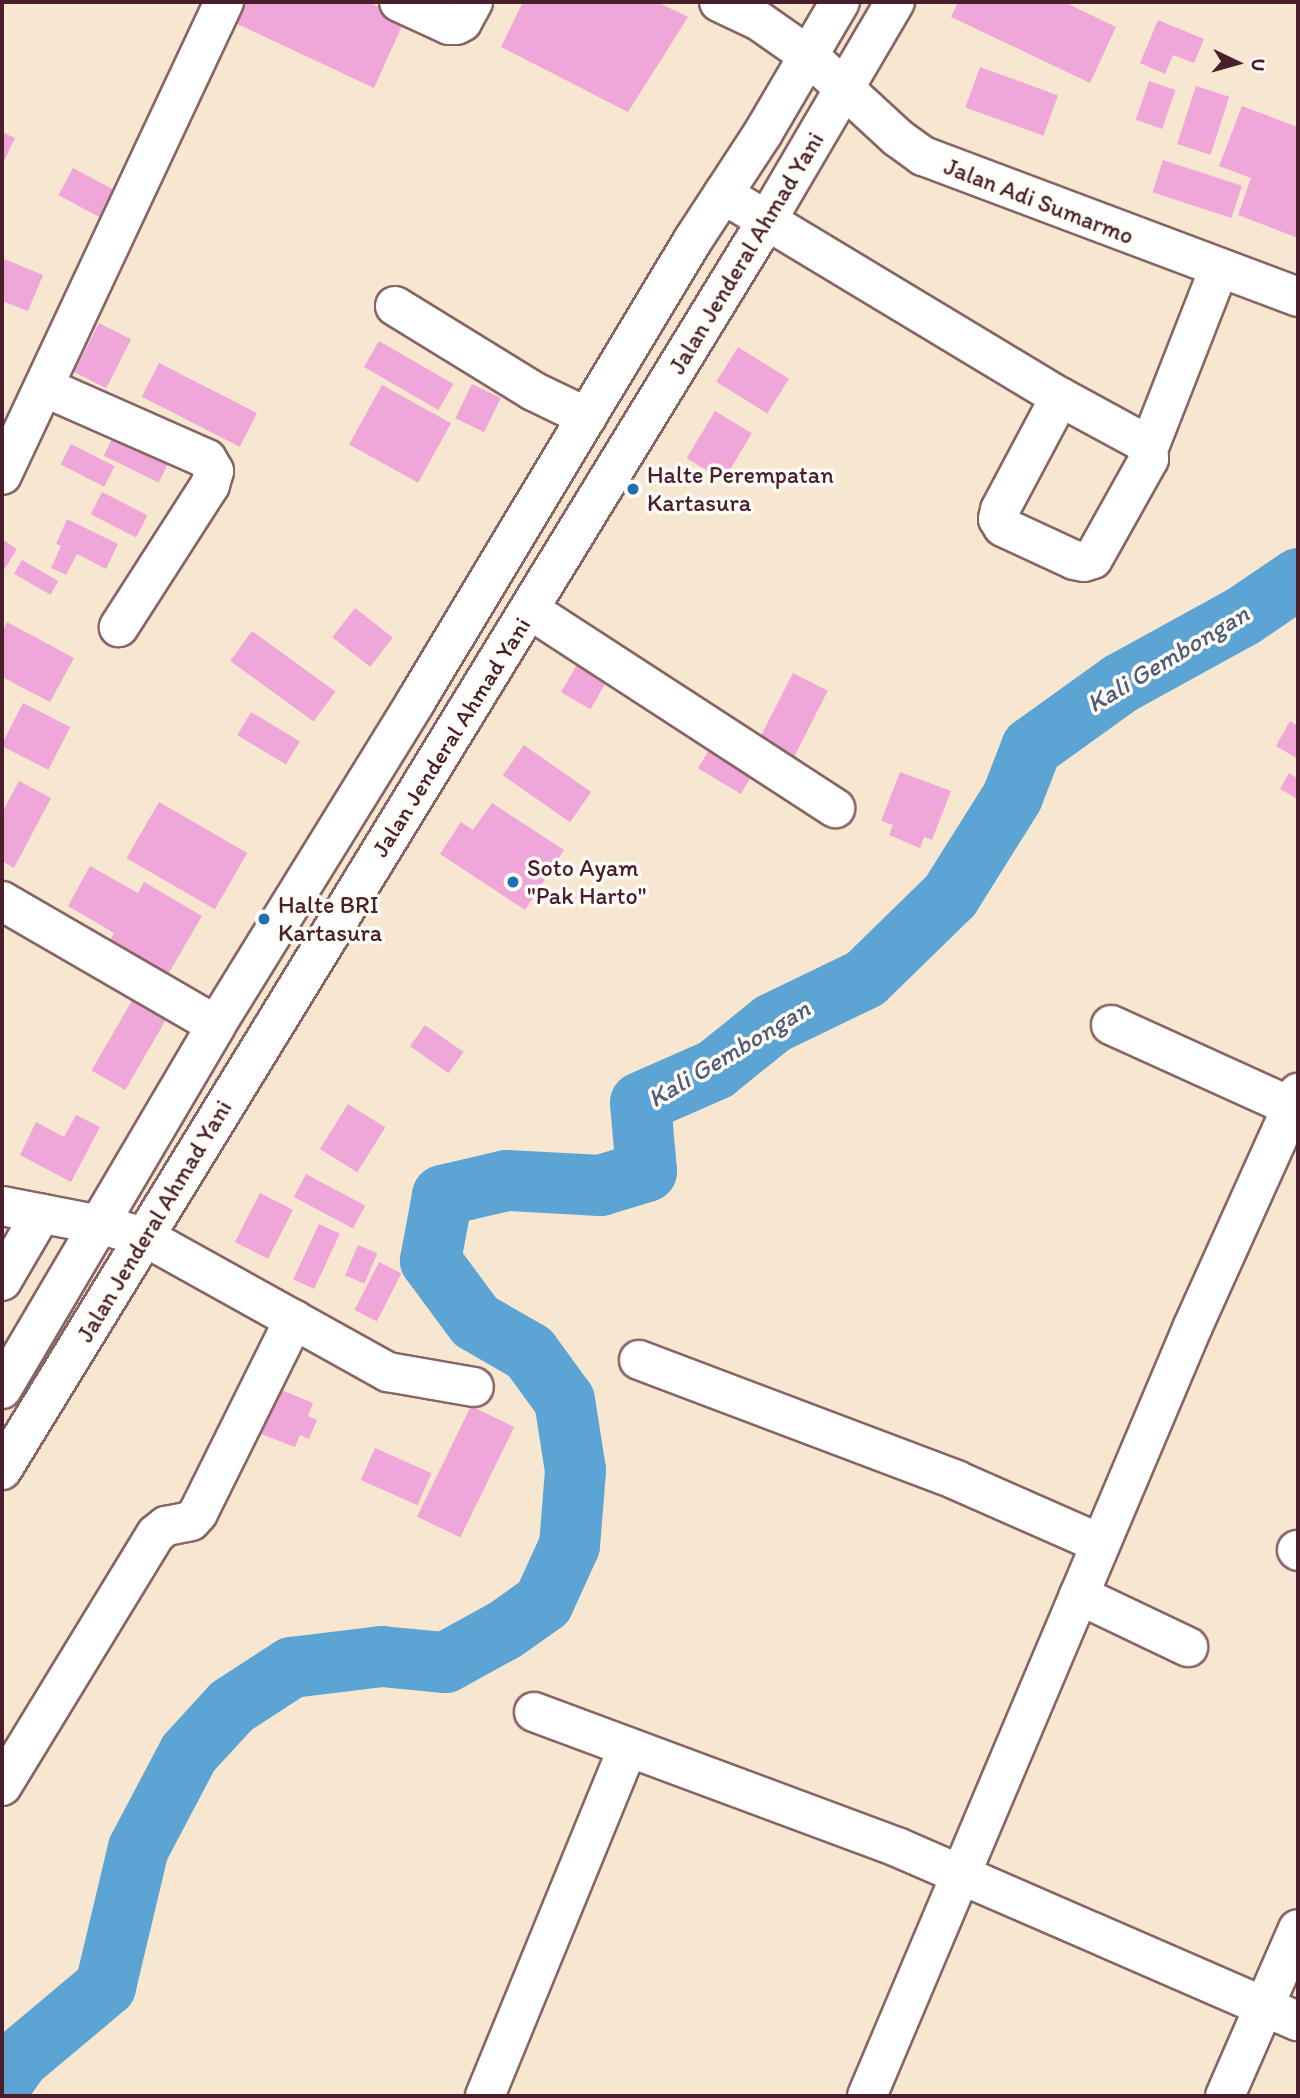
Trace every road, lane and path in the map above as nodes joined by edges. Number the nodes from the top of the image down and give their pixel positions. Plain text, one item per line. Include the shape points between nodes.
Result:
1 (224, 2) edge
2 (399, 2) edge
3 (473, 2) edge
4 (719, 2) edge
5 (840, 2) edge
6 (895, 2) edge
7 (809, 56) junction
8 (843, 86) junction
9 (723, 194) junction
10 (767, 220) junction
11 (1219, 269) junction
12 (1298, 297) edge
13 (395, 306) dead end
14 (44, 387) junction
15 (1060, 397) junction
16 (587, 417) junction
17 (1148, 450) junction
18 (2, 475) edge
19 (530, 610) junction
20 (120, 627) dead end
21 (416, 701) junction
22 (456, 726) junction
23 (835, 808) dead end
24 (2, 901) edge
25 (216, 1025) junction
26 (1111, 1025) dead end
27 (1296, 1103) edge
28 (2, 1206) edge
29 (41, 1214) junction
30 (101, 1225) junction
31 (145, 1237) junction
32 (2, 1281) edge
33 (294, 1320) junction
34 (639, 1360) dead end
35 (5, 1377) edge
36 (474, 1387) dead end
37 (44, 1401) junction
38 (2, 1470) edge
39 (1101, 1544) junction
40 (1079, 1595) junction
41 (1188, 1647) dead end
42 (534, 1712) dead end
43 (628, 1747) junction
44 (2, 1786) edge
45 (959, 1875) junction
46 (1298, 1928) edge
47 (1281, 2014) edge
48 (485, 2096) edge
49 (867, 2096) edge
50 (1225, 2096) edge

1 - 14 main road
2 - 3 main road via 456,25
4 - 7 main road, Jalan Adi Sumarmo via 759,21
5 - 7 main road, Jalan Jenderal Ahmad Yani
6 - 8 main road, Jalan Jenderal Ahmad Yani
7 - 8 main road, Jalan Adi Sumarmo
7 - 9 main road, Jalan Jenderal Ahmad Yani
8 - 10 main road, Jalan Jenderal Ahmad Yani
8 - 11 main road, Jalan Adi Sumarmo via 923,156
9 - 10 main road
9 - 16 main road, Jalan Jenderal Ahmad Yani
10 - 15 main road
10 - 19 main road, Jalan Jenderal Ahmad Yani
11 - 12 main road, Jalan Adi Sumarmo
11 - 17 main road
13 - 16 main road via 533,391
14 - 18 main road
14 - 20 main road via 207,459 214,471 210,485
15 - 17 main road via 1143,442
15 - 17 main road via 1000,510 998,519 1003,527 1074,560 1093,559 1149,459
16 - 21 main road, Jalan Jenderal Ahmad Yani
19 - 22 main road, Jalan Jenderal Ahmad Yani
19 - 23 main road
21 - 22 main road
21 - 25 main road, Jalan Jenderal Ahmad Yani
22 - 31 main road, Jalan Jenderal Ahmad Yani
24 - 25 main road
25 - 30 main road, Jalan Jenderal Ahmad Yani
26 - 27 main road
27 - 39 main road via 1193,1326
28 - 29 main road
29 - 30 main road
29 - 32 main road
30 - 31 main road
30 - 35 main road, Jalan Jenderal Ahmad Yani
31 - 33 main road
31 - 37 main road, Jalan Jenderal Ahmad Yani
33 - 36 main road via 388,1372
33 - 44 main road via 198,1513 191,1521 166,1526 156,1534
34 - 39 main road via 956,1480
35 - 37 main road
37 - 38 main road, Jalan Jenderal Ahmad Yani
39 - 40 main road
40 - 41 main road
40 - 45 main road
42 - 43 main road
43 - 45 main road via 897,1847
43 - 48 main road
45 - 47 main road
45 - 49 main road
46 - 47 main road
47 - 50 main road

